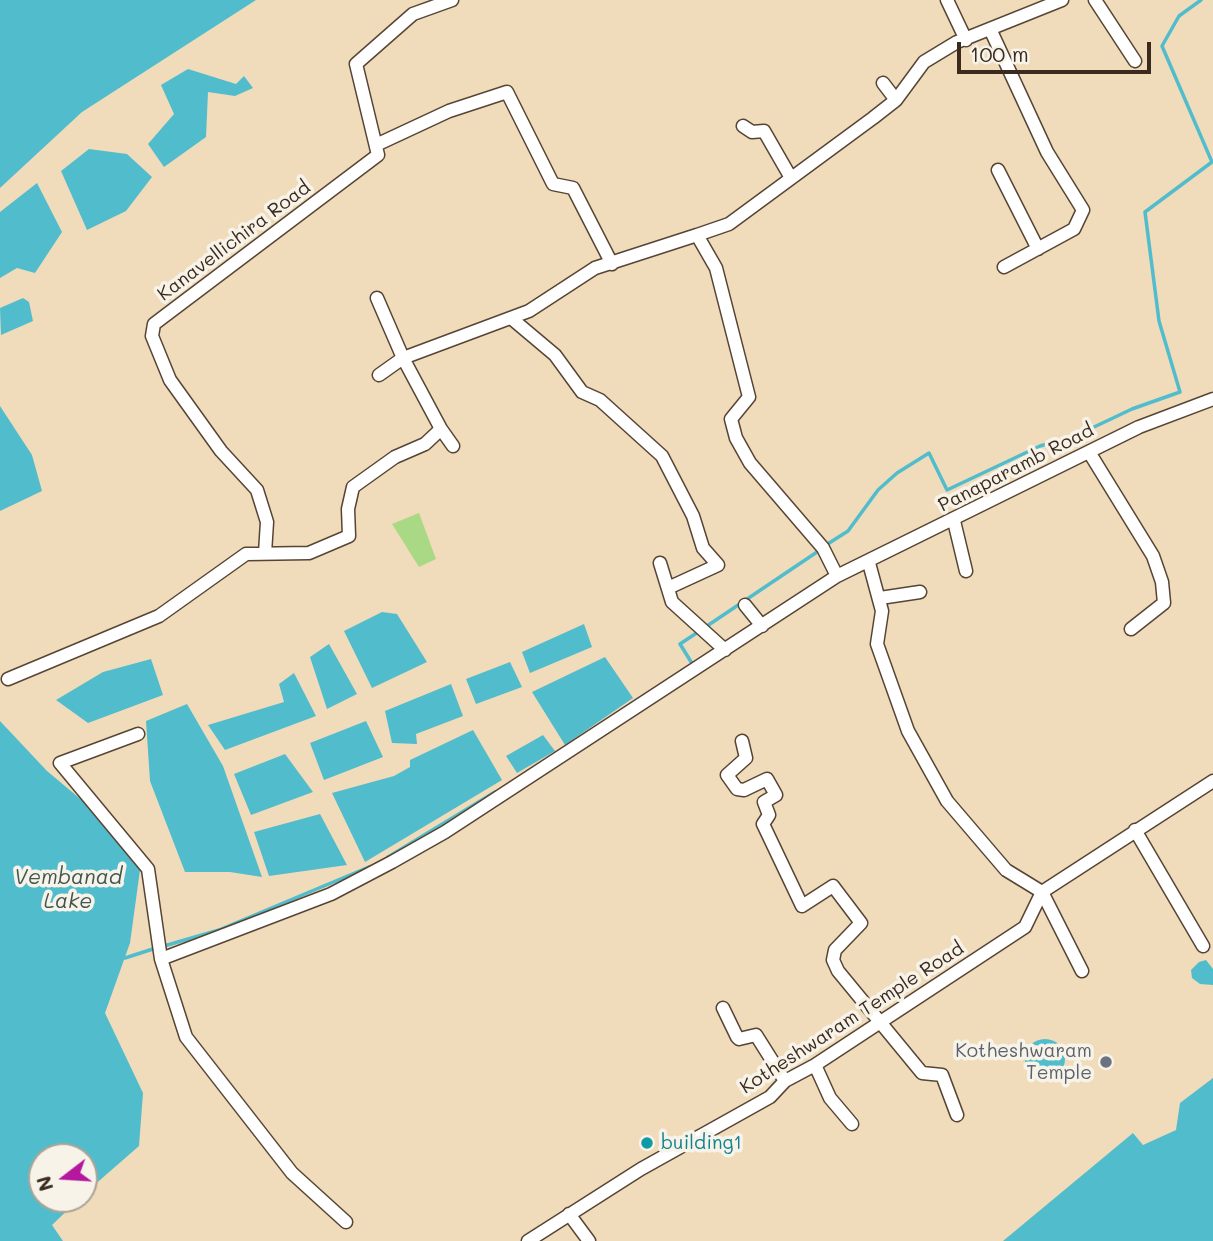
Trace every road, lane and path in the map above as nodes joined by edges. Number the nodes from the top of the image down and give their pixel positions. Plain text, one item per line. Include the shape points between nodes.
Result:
1 (452, 0) edge
2 (947, 0) edge
3 (1062, 0) edge
4 (1095, 0) edge
5 (1037, 4) edge
6 (991, 31) junction
7 (966, 40) junction
8 (1135, 61) dead end
9 (883, 83) dead end
10 (896, 100) junction
11 (743, 126) dead end
12 (376, 145) junction
13 (998, 170) dead end
14 (791, 178) junction
15 (697, 235) junction
16 (1038, 249) junction
17 (612, 264) junction
18 (1004, 267) dead end
19 (377, 298) dead end
20 (511, 318) junction
21 (403, 358) junction
22 (379, 375) dead end
23 (1213, 399) edge
24 (441, 429) junction
25 (453, 446) dead end
26 (1089, 452) junction
27 (954, 521) junction
28 (265, 552) junction
29 (660, 563) dead end
30 (869, 563) junction
31 (966, 571) dead end
32 (837, 576) junction
33 (668, 588) junction
34 (920, 592) dead end
35 (880, 598) junction
36 (745, 605) dead end
37 (762, 626) junction
38 (1131, 629) dead end
39 (725, 650) junction
40 (8, 679) dead end
41 (138, 734) dead end
42 (742, 741) dead end
43 (1213, 781) edge
44 (1135, 830) junction
45 (1042, 892) junction
46 (1203, 946) dead end
47 (161, 959) junction
48 (1082, 971) dead end
49 (723, 1008) dead end
50 (879, 1023) junction
51 (815, 1065) junction
52 (785, 1081) junction
53 (957, 1115) dead end
54 (852, 1124) dead end
55 (569, 1214) junction
56 (345, 1222) dead end
57 (528, 1241) edge
58 (589, 1241) edge

1 - 12 street via 413,14 356,64
2 - 7 street
3 - 5 street
4 - 8 street
5 - 6 street
6 - 7 street
6 - 16 street via 1047,152 1083,210 1074,229
7 - 10 street via 924,62
9 - 10 street
10 - 14 street
11 - 14 street via 752,132 764,131
12 - 17 street via 449,111 508,92 553,184 573,188
12 - 28 street, Kanavellichira Road via 378,155 154,324 152,337 170,380 221,451 257,490 267,522
13 - 16 street
14 - 15 street via 729,224
15 - 17 street
15 - 32 street via 716,268 749,397 732,419 736,438 750,463 823,548
16 - 18 street
17 - 20 street via 595,268
19 - 21 street
20 - 21 street
20 - 33 street via 555,355 582,392 600,401 662,456 693,516 703,548 718,565
21 - 22 street
21 - 24 street
23 - 26 street, Panaparamb Road
24 - 25 street
24 - 28 street via 425,444 395,457 352,487 349,536 309,553
26 - 27 street, Panaparamb Road
26 - 38 street via 1153,556 1162,582 1164,603
27 - 30 street, Panaparamb Road
27 - 31 street
28 - 40 street via 246,554 159,616
29 - 33 street
30 - 32 street, Panaparamb Road
30 - 35 street
32 - 37 street, Panaparamb Road
33 - 39 street via 672,602
34 - 35 street
35 - 45 street via 877,644 921,754 947,801 1006,870
36 - 37 street
37 - 39 street, Panaparamb Road
39 - 47 street, Panaparamb Road via 392,862 331,894
41 - 47 street via 60,763 148,869
42 - 50 street via 746,758 727,775 737,789 744,790 767,779 776,795 764,802 769,815 764,824 802,906 833,886 861,923 835,950 833,960
43 - 44 street, Kotheshwaram Temple Road
44 - 45 street, Kotheshwaram Temple Road
44 - 46 street
45 - 48 street
45 - 50 street, Kotheshwaram Temple Road via 1024,927
47 - 56 street via 186,1037 292,1173
49 - 52 street via 737,1037 756,1035
50 - 51 street, Kotheshwaram Temple Road
50 - 53 street via 922,1073 942,1075
51 - 52 street, Kotheshwaram Temple Road
51 - 54 street via 830,1098
52 - 55 street, Kotheshwaram Temple Road via 770,1097
55 - 57 street, Kotheshwaram Temple Road
55 - 58 street

